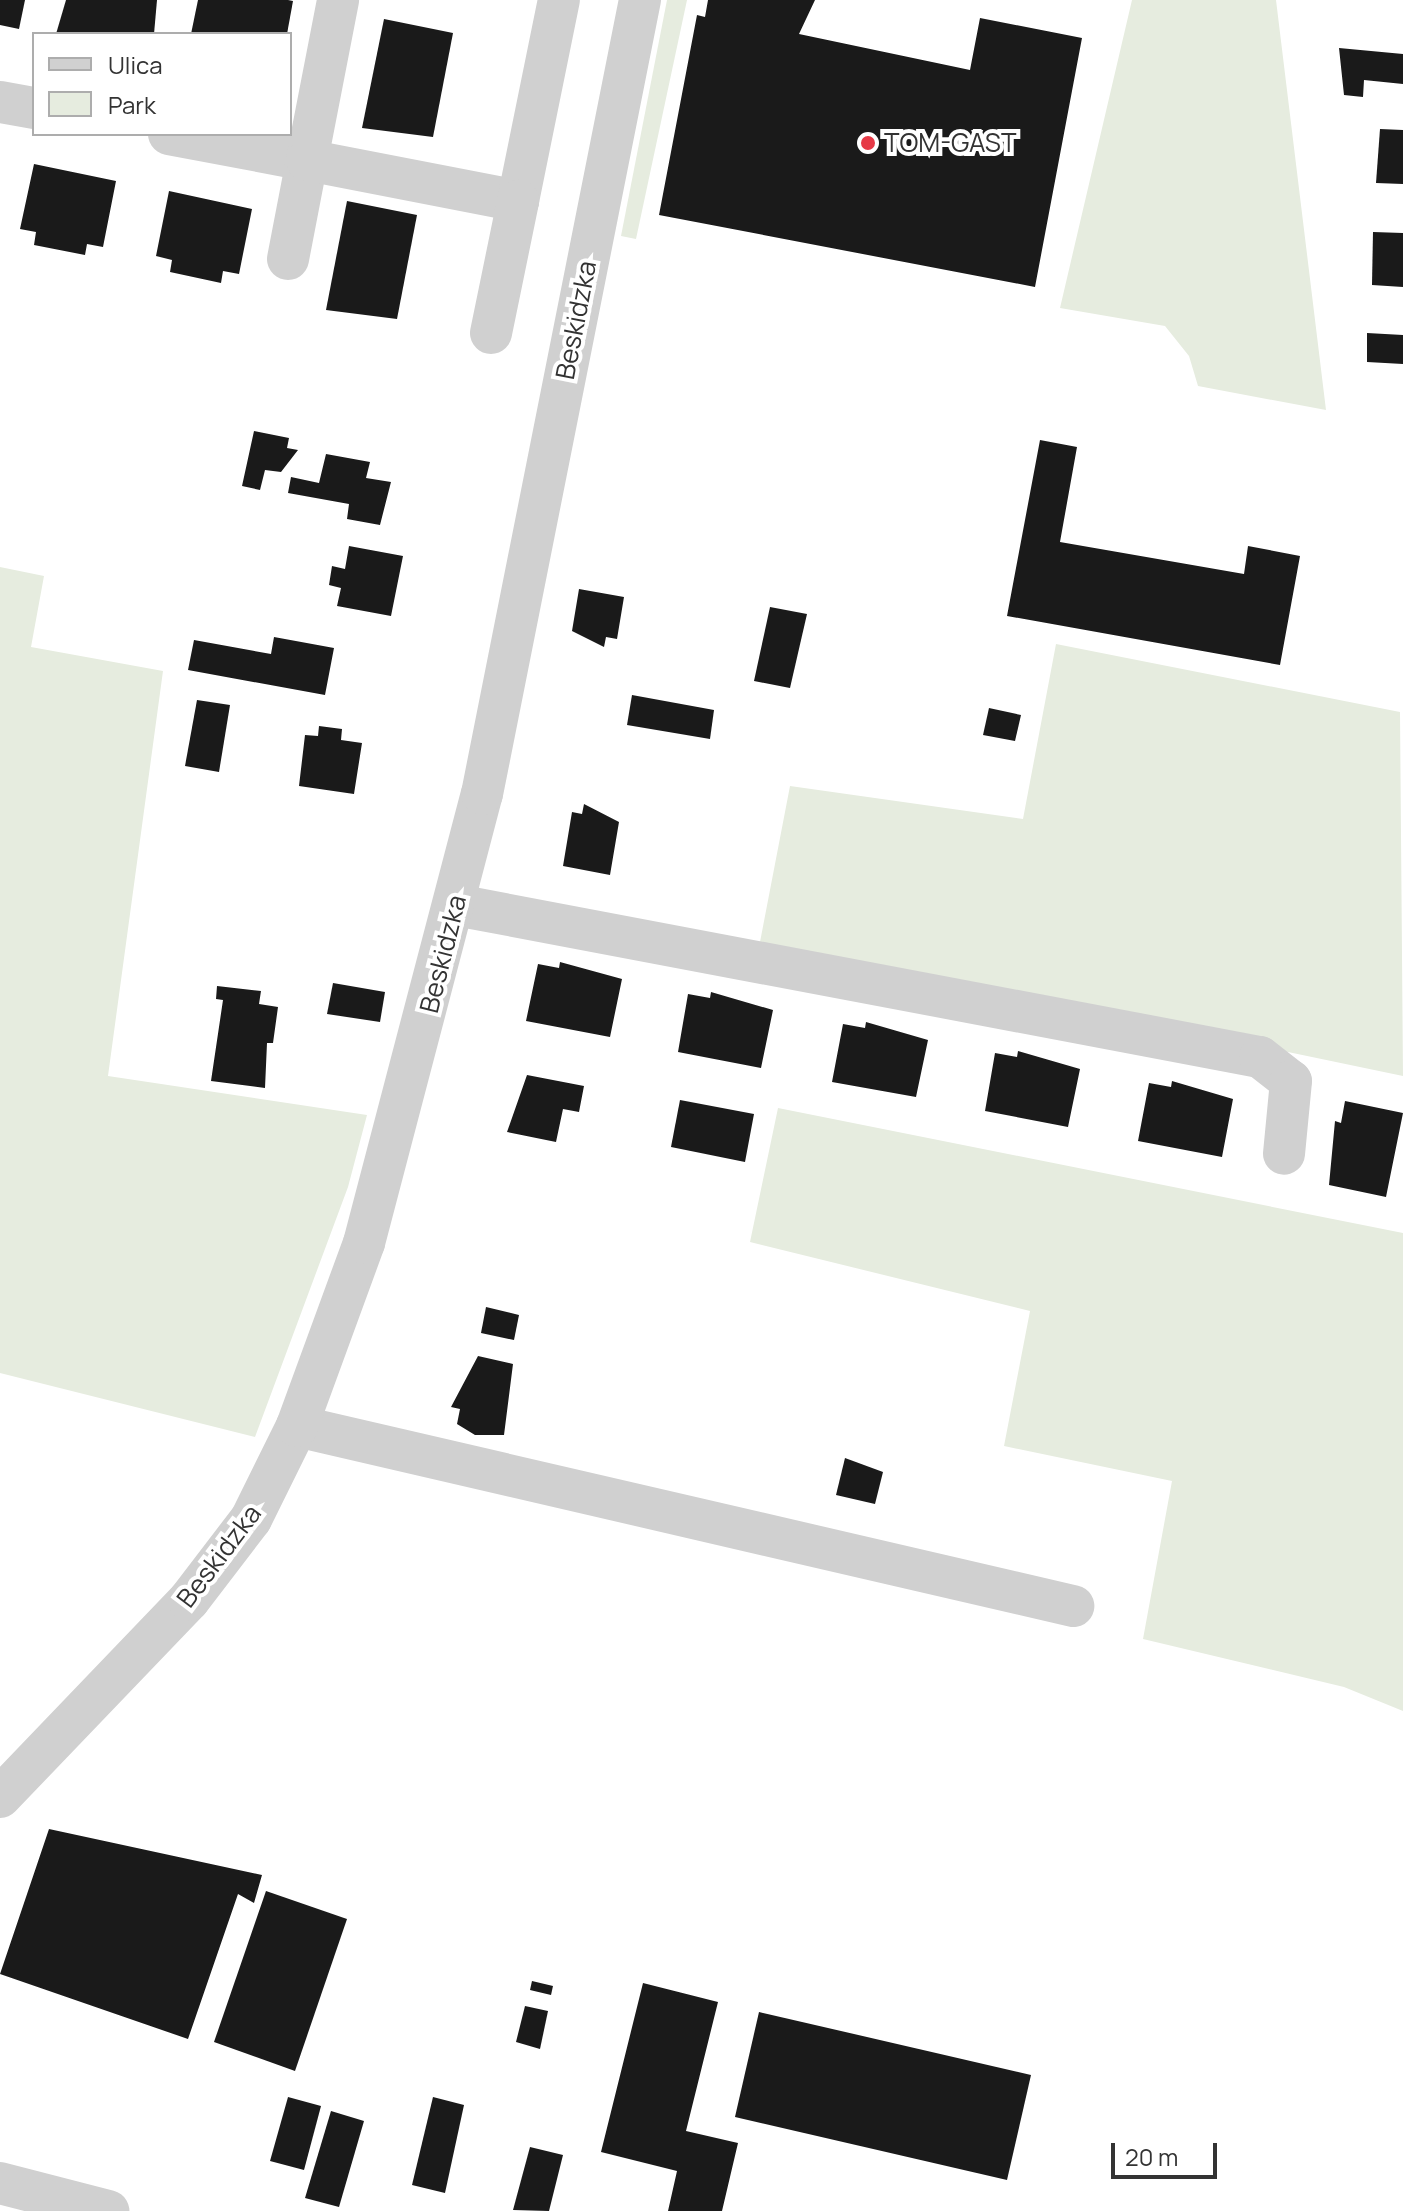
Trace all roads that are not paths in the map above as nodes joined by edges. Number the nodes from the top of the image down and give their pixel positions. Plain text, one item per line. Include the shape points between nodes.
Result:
1 (338, 0) edge
2 (559, 0) edge
3 (640, 0) edge
4 (0, 102) edge
5 (32, 108) edge
6 (180, 136) edge
7 (307, 160) junction
8 (518, 201) junction
9 (288, 259) dead end
10 (491, 333) dead end
11 (456, 905) junction
12 (1284, 1154) dead end
13 (297, 1426) junction
14 (1073, 1606) dead end
15 (0, 1797) edge
16 (0, 2183) edge
17 (108, 2211) edge

1 - 7 street
2 - 8 street
3 - 11 street, Beskidzka
4 - 5 street
6 - 7 street
7 - 8 street
7 - 9 street
8 - 10 street
11 - 12 street via 1260,1057 1291,1081
11 - 13 street, Beskidzka via 389,1165
13 - 14 street
13 - 15 street, Beskidzka via 225,1557
16 - 17 street

